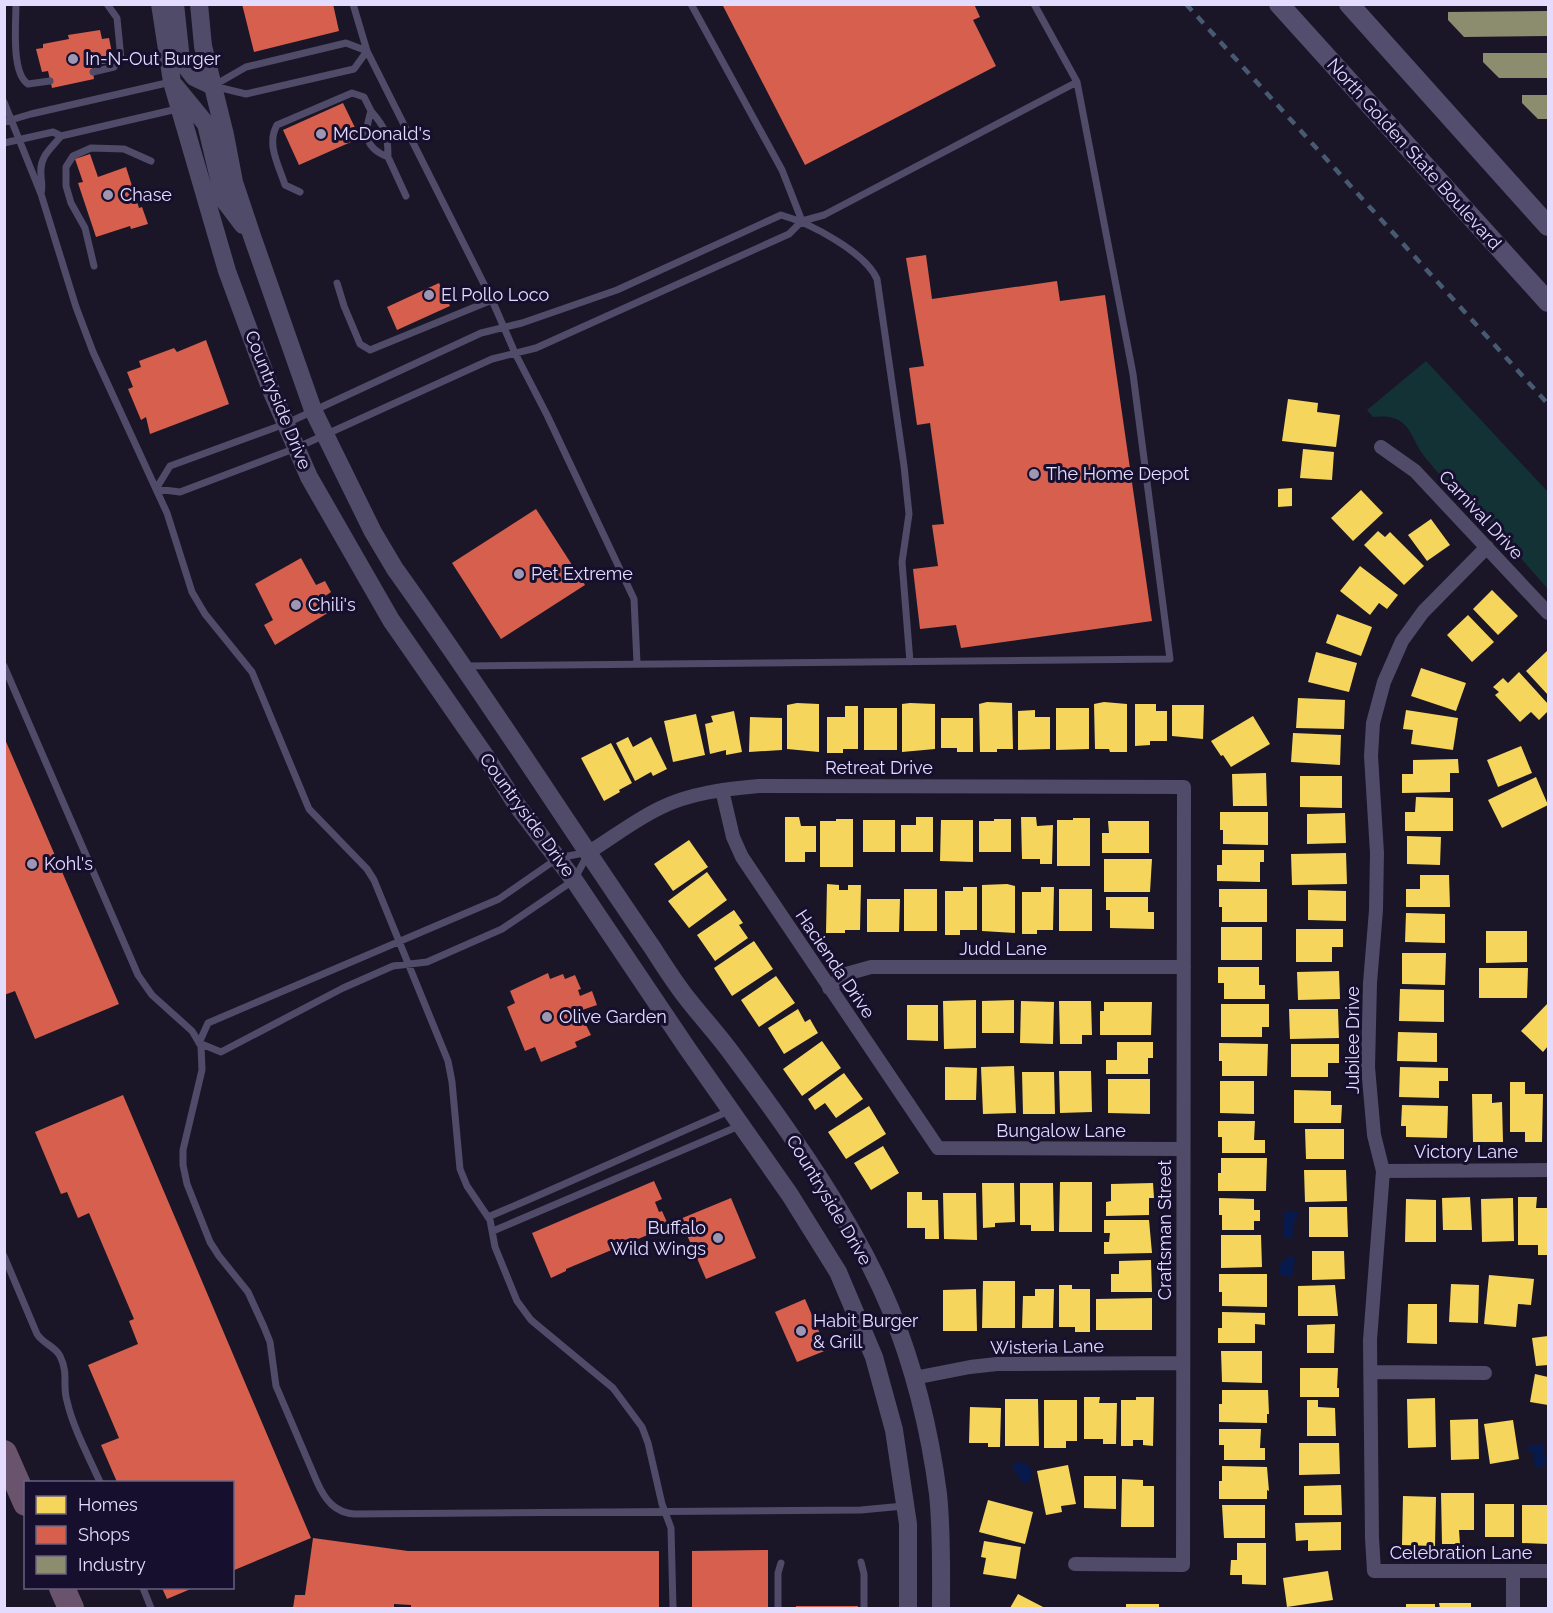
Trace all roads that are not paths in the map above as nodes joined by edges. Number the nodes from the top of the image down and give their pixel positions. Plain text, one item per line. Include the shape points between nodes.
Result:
1 (16, 4) edge
2 (107, 4) edge
3 (160, 4) edge
4 (175, 4) edge
5 (199, 4) edge
6 (353, 4) edge
7 (691, 4) edge
8 (1034, 4) edge
9 (1279, 4) edge
10 (1349, 4) edge
11 (367, 51) junction
12 (93, 72) dead end
13 (50, 81) dead end
14 (172, 82) junction
15 (1077, 82) junction
16 (213, 86) junction
17 (4, 102) edge
18 (178, 108) junction
19 (371, 111) junction
20 (8, 121) edge
21 (61, 135) junction
22 (19, 140) junction
23 (4, 143) edge
24 (388, 157) junction
25 (151, 161) dead end
26 (300, 192) dead end
27 (41, 194) junction
28 (406, 196) dead end
29 (802, 221) junction
30 (1548, 226) edge
31 (252, 236) junction
32 (94, 266) dead end
33 (337, 283) dead end
34 (492, 300) junction
35 (1548, 302) edge
36 (504, 326) junction
37 (515, 353) junction
38 (313, 410) junction
39 (285, 424) junction
40 (324, 434) junction
41 (1382, 447) dead end
42 (296, 448) junction
43 (156, 489) junction
44 (1487, 547) junction
45 (1548, 613) edge
46 (910, 662) junction
47 (637, 663) junction
48 (4, 666) edge
49 (462, 666) junction
50 (1184, 787) joint
51 (722, 790) junction
52 (589, 852) junction
53 (558, 858) junction
54 (574, 880) junction
55 (399, 941) junction
56 (410, 964) junction
57 (1184, 967) junction
58 (829, 988) junction
59 (199, 1043) junction
60 (736, 1118) junction
61 (938, 1148) joint
62 (1183, 1149) junction
63 (1548, 1170) edge
64 (1383, 1171) junction
65 (488, 1217) junction
66 (493, 1231) junction
67 (4, 1256) edge
68 (1183, 1363) junction
69 (1372, 1372) junction
70 (1485, 1373) dead end
71 (914, 1378) junction
72 (4, 1454) edge
73 (100, 1481) edge
74 (24, 1499) edge
75 (906, 1506) junction
76 (666, 1512) junction
77 (861, 1562) dead end
78 (781, 1563) dead end
79 (1076, 1564) dead end
80 (1374, 1571) joint
81 (1513, 1571) junction
82 (1548, 1571) edge
83 (63, 1589) edge
84 (144, 1589) edge
85 (70, 1608) edge
86 (151, 1608) edge
87 (673, 1608) edge
88 (778, 1608) edge
89 (864, 1608) edge
90 (908, 1608) edge
91 (941, 1608) edge
92 (1513, 1608) edge

1 - 13 lane via 20,76 28,84
2 - 12 lane via 117,18 121,59 114,67
3 - 14 street, Countryside Drive
4 - 16 street via 181,60 194,77
5 - 16 street, Countryside Drive via 203,46
6 - 11 lane
7 - 29 lane via 782,170
8 - 15 lane
9 - 35 main road, North Golden State Boulevard
10 - 30 main road
11 - 16 lane via 346,43 246,67
11 - 16 lane via 354,69 246,94
11 - 34 lane
14 - 18 street, Countryside Drive
14 - 20 lane
14 - 31 street via 206,124 224,200
15 - 29 lane via 824,215
15 - 46 lane via 1133,374 1170,659
16 - 31 street, Countryside Drive via 234,182
17 - 20 lane
18 - 21 lane
18 - 39 street, Countryside Drive via 227,271
19 - 24 lane via 388,137
19 - 24 lane via 366,127 368,139 376,152
19 - 26 lane via 364,97 352,93 277,125 271,142 285,185
20 - 22 lane
21 - 22 lane via 53,132
21 - 27 lane via 44,156
22 - 23 lane
22 - 27 lane
24 - 28 lane
25 - 32 lane via 124,149 91,148 73,156 66,167 70,203 85,228
27 - 43 lane via 61,264 93,351
29 - 36 lane via 781,215 608,294
29 - 37 lane via 789,234 536,348
29 - 46 lane via 854,252 877,279 909,514 902,562
31 - 38 street, Countryside Drive
33 - 34 lane via 360,344 370,350
34 - 36 lane
36 - 37 lane
36 - 38 lane
37 - 40 lane via 492,359
37 - 47 lane via 634,599
38 - 39 lane
38 - 40 street, Countryside Drive
39 - 42 street, Countryside Drive
39 - 43 lane via 170,466
40 - 42 lane
40 - 49 street, Countryside Drive via 384,551
41 - 44 street, Carnival Drive via 1415,471
42 - 43 lane via 180,492
42 - 53 street, Countryside Drive via 391,620 516,804
43 - 55 lane via 194,597 252,672 309,809 370,873
44 - 45 street, Carnival Drive
44 - 64 street, Jubilee Drive via 1423,612 1402,641 1384,682 1373,723 1371,756 1377,853 1368,1066 1374,1135
46 - 47 lane
47 - 49 lane
48 - 59 lane via 138,975
49 - 52 street, Countryside Drive
50 - 51 street, Retreat Drive via 759,786
50 - 57 street, Craftsman Street
51 - 52 street, Retreat Drive via 660,808
51 - 58 street, Hacienda Drive via 742,857
52 - 53 lane
52 - 54 lane
52 - 71 street, Countryside Drive via 688,1000 779,1119 843,1218 890,1309
53 - 54 street, Countryside Drive
53 - 55 lane via 499,899
54 - 56 lane via 494,933 427,962
54 - 60 street, Countryside Drive
55 - 56 lane
55 - 59 lane via 208,1023
56 - 59 lane via 393,966 343,987 220,1052
56 - 65 lane via 450,1068 460,1168
57 - 58 street, Judd Lane via 871,967 846,974
57 - 62 street, Craftsman Street
58 - 61 street, Hacienda Drive
59 - 76 lane via 202,1065 183,1150 187,1185 210,1242 248,1292 267,1331 276,1386 317,1482 331,1504 352,1514
60 - 65 lane via 607,1163
60 - 66 lane
60 - 75 street, Countryside Drive via 816,1234 860,1321 888,1409
61 - 62 street, Bungalow Lane
62 - 68 street, Craftsman Street
63 - 64 street, Victory Lane
64 - 69 street, Jubilee Drive via 1370,1340
65 - 66 lane
66 - 76 lane via 495,1247 524,1312 609,1384 635,1416 646,1437
67 - 73 lane via 37,1334 60,1357 66,1376 67,1403
68 - 71 street, Wisteria Lane via 997,1364
68 - 79 street, Craftsman Street via 1183,1565
69 - 70 street
69 - 80 street, Jubilee Drive
71 - 91 street, Countryside Drive via 938,1494
72 - 74 highway
75 - 76 lane
75 - 90 street, Countryside Drive
76 - 87 lane via 672,1532
77 - 89 lane
78 - 88 lane
80 - 81 street, Celebration Lane
81 - 82 street, Celebration Lane
81 - 92 street
83 - 85 highway
84 - 86 lane

